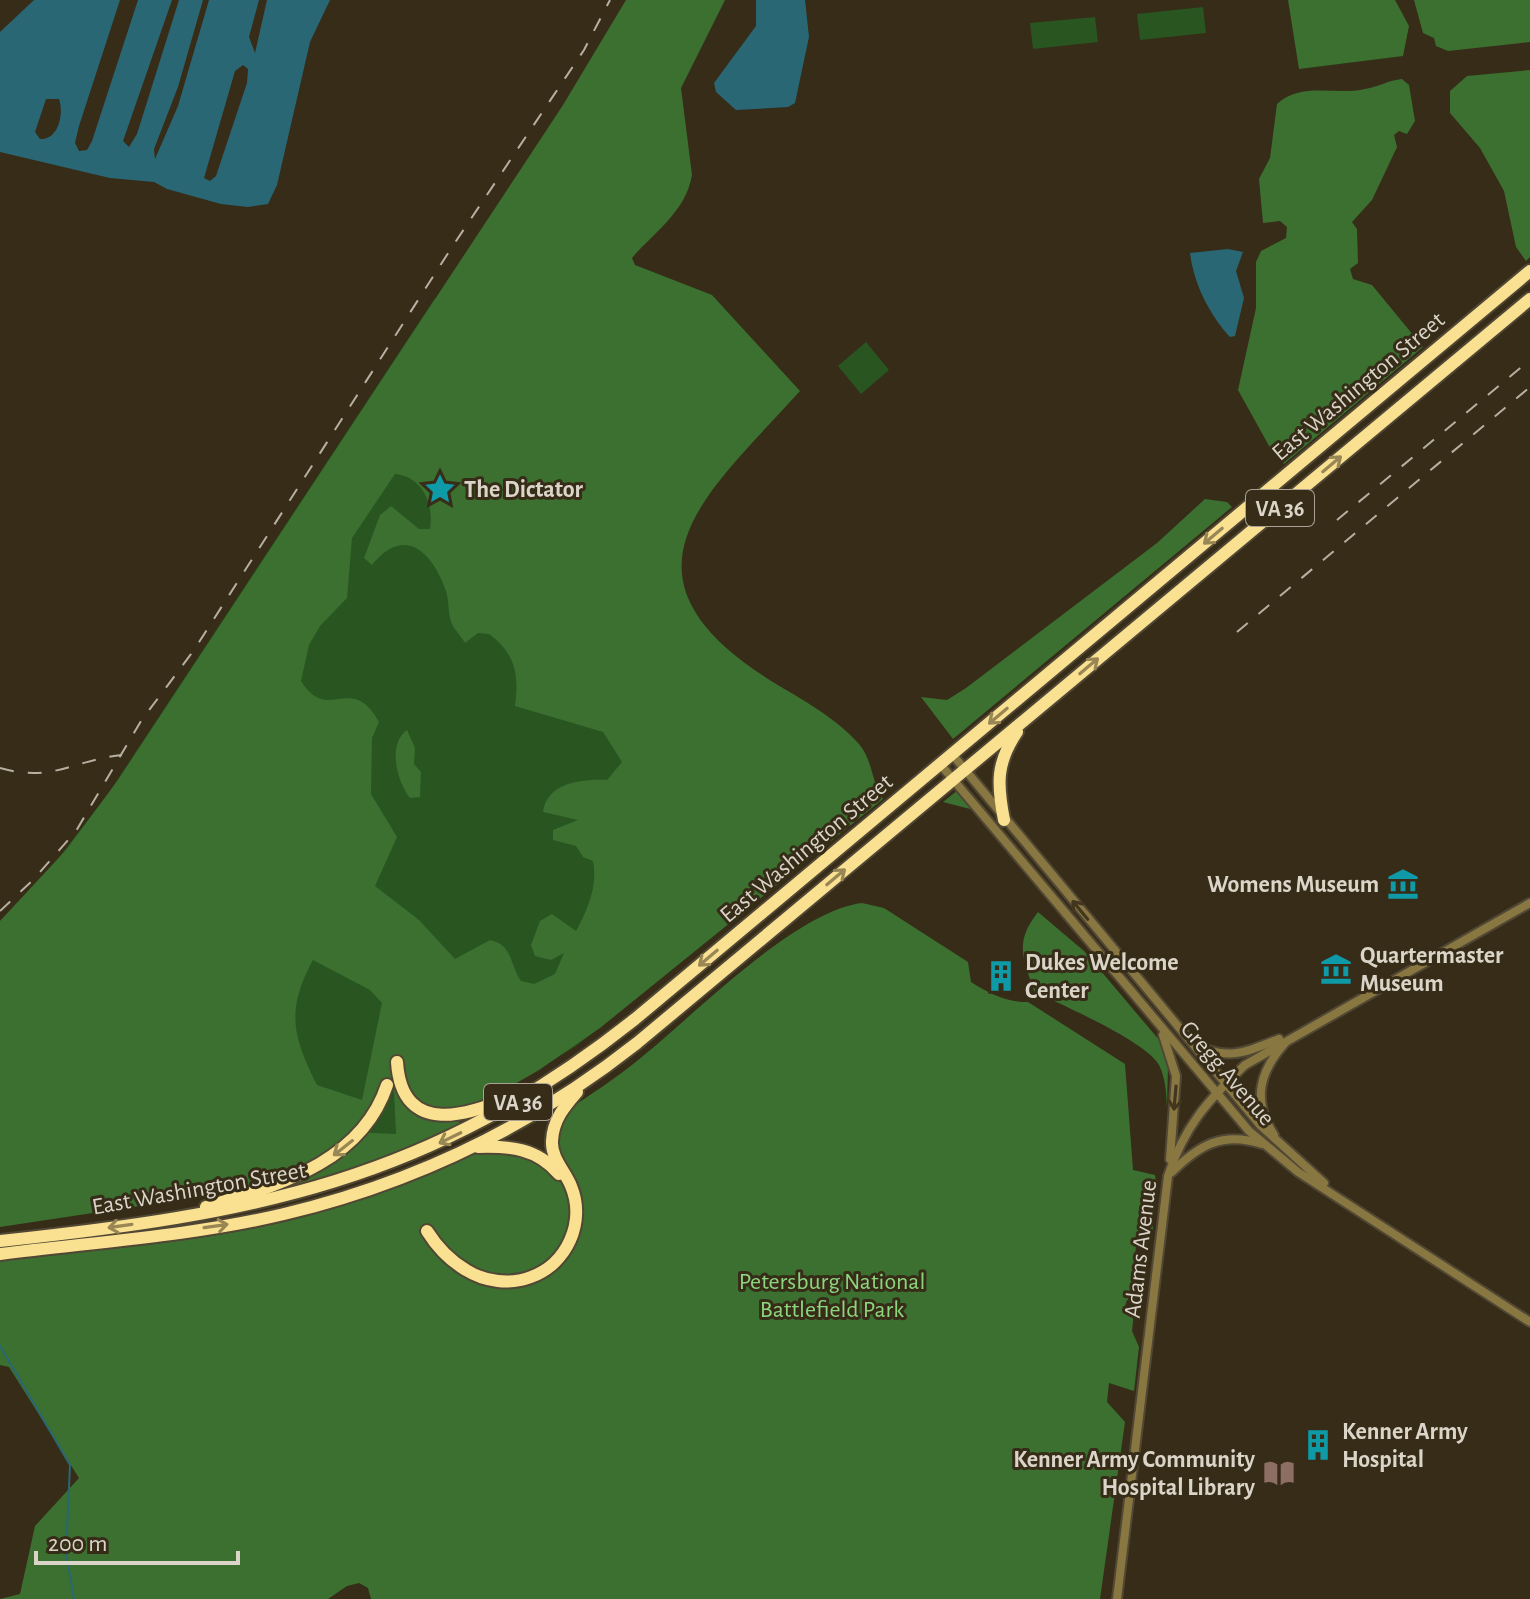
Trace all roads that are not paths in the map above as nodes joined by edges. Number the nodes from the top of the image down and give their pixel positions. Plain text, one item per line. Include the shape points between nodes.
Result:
1 (1530, 271) edge
2 (1530, 299) edge
3 (1029, 716) junction
4 (952, 754) junction
5 (940, 764) junction
6 (958, 774) junction
7 (1004, 820) junction
8 (1023, 841) junction
9 (1013, 850) junction
10 (1530, 903) edge
11 (1158, 1024) junction
12 (1299, 1032) junction
13 (1183, 1035) junction
14 (397, 1062) dead end
15 (560, 1074) junction
16 (587, 1080) junction
17 (1224, 1084) junction
18 (387, 1085) dead end
19 (1215, 1093) junction
20 (1265, 1146) junction
21 (1281, 1146) junction
22 (475, 1147) junction
23 (1168, 1176) junction
24 (1350, 1203) junction
25 (168, 1220) junction
26 (0, 1241) edge
27 (0, 1254) edge
28 (1530, 1322) edge
29 (1117, 1599) edge

1 -> 4 highway, East Washington Street / VA 36
3 -> 2 highway, East Washington Street / VA 36
3 - 6 highway, East Washington Street / VA 36
3 - 7 highway via 999,768
4 - 5 highway, East Washington Street / VA 36
4 - 6 street, Gregg Avenue
5 - 6 street, Gregg Avenue
5 -> 15 highway, East Washington Street / VA 36 via 635,1019
6 - 7 street, Gregg Avenue
6 - 9 street, Gregg Avenue
16 -> 6 highway, East Washington Street / VA 36
7 - 8 street, Gregg Avenue
8 - 9 street
13 -> 8 street, Gregg Avenue
9 - 11 street, Gregg Avenue
10 - 12 street, Adams Avenue
11 - 19 street, Gregg Avenue
11 -> 23 street via 1176,1076
12 - 13 street via 1233,1056 1213,1053
12 - 17 street, Adams Avenue
12 - 21 street via 1269,1063 1260,1089 1264,1119
13 - 17 street, Gregg Avenue
14 - 15 highway via 411,1101 444,1117 484,1108
15 -> 25 highway, East Washington Street / VA 36 via 476,1125 368,1173 279,1200
16 - 22 highway, East Washington Street / VA 36
16 - 22 highway via 563,1108 553,1132 554,1152 577,1209 569,1243 555,1262 527,1278 490,1280 451,1260 429,1229 465,1264 500,1276 542,1266 566,1239 571,1204 556,1170 524,1149
17 - 19 street, Adams Avenue
17 - 21 street, Gregg Avenue
18 -> 25 highway via 366,1125 325,1161 267,1189
19 - 20 street, Gregg Avenue
19 - 23 street, Adams Avenue via 1185,1131
20 - 23 street via 1239,1138 1208,1143
20 - 24 street, Gregg Avenue
21 - 24 street, Gregg Avenue
27 -> 22 highway, East Washington Street / VA 36 via 281,1215 381,1186
23 - 29 street, Adams Avenue
24 - 28 street, Gregg Avenue
25 -> 26 highway, East Washington Street / VA 36

